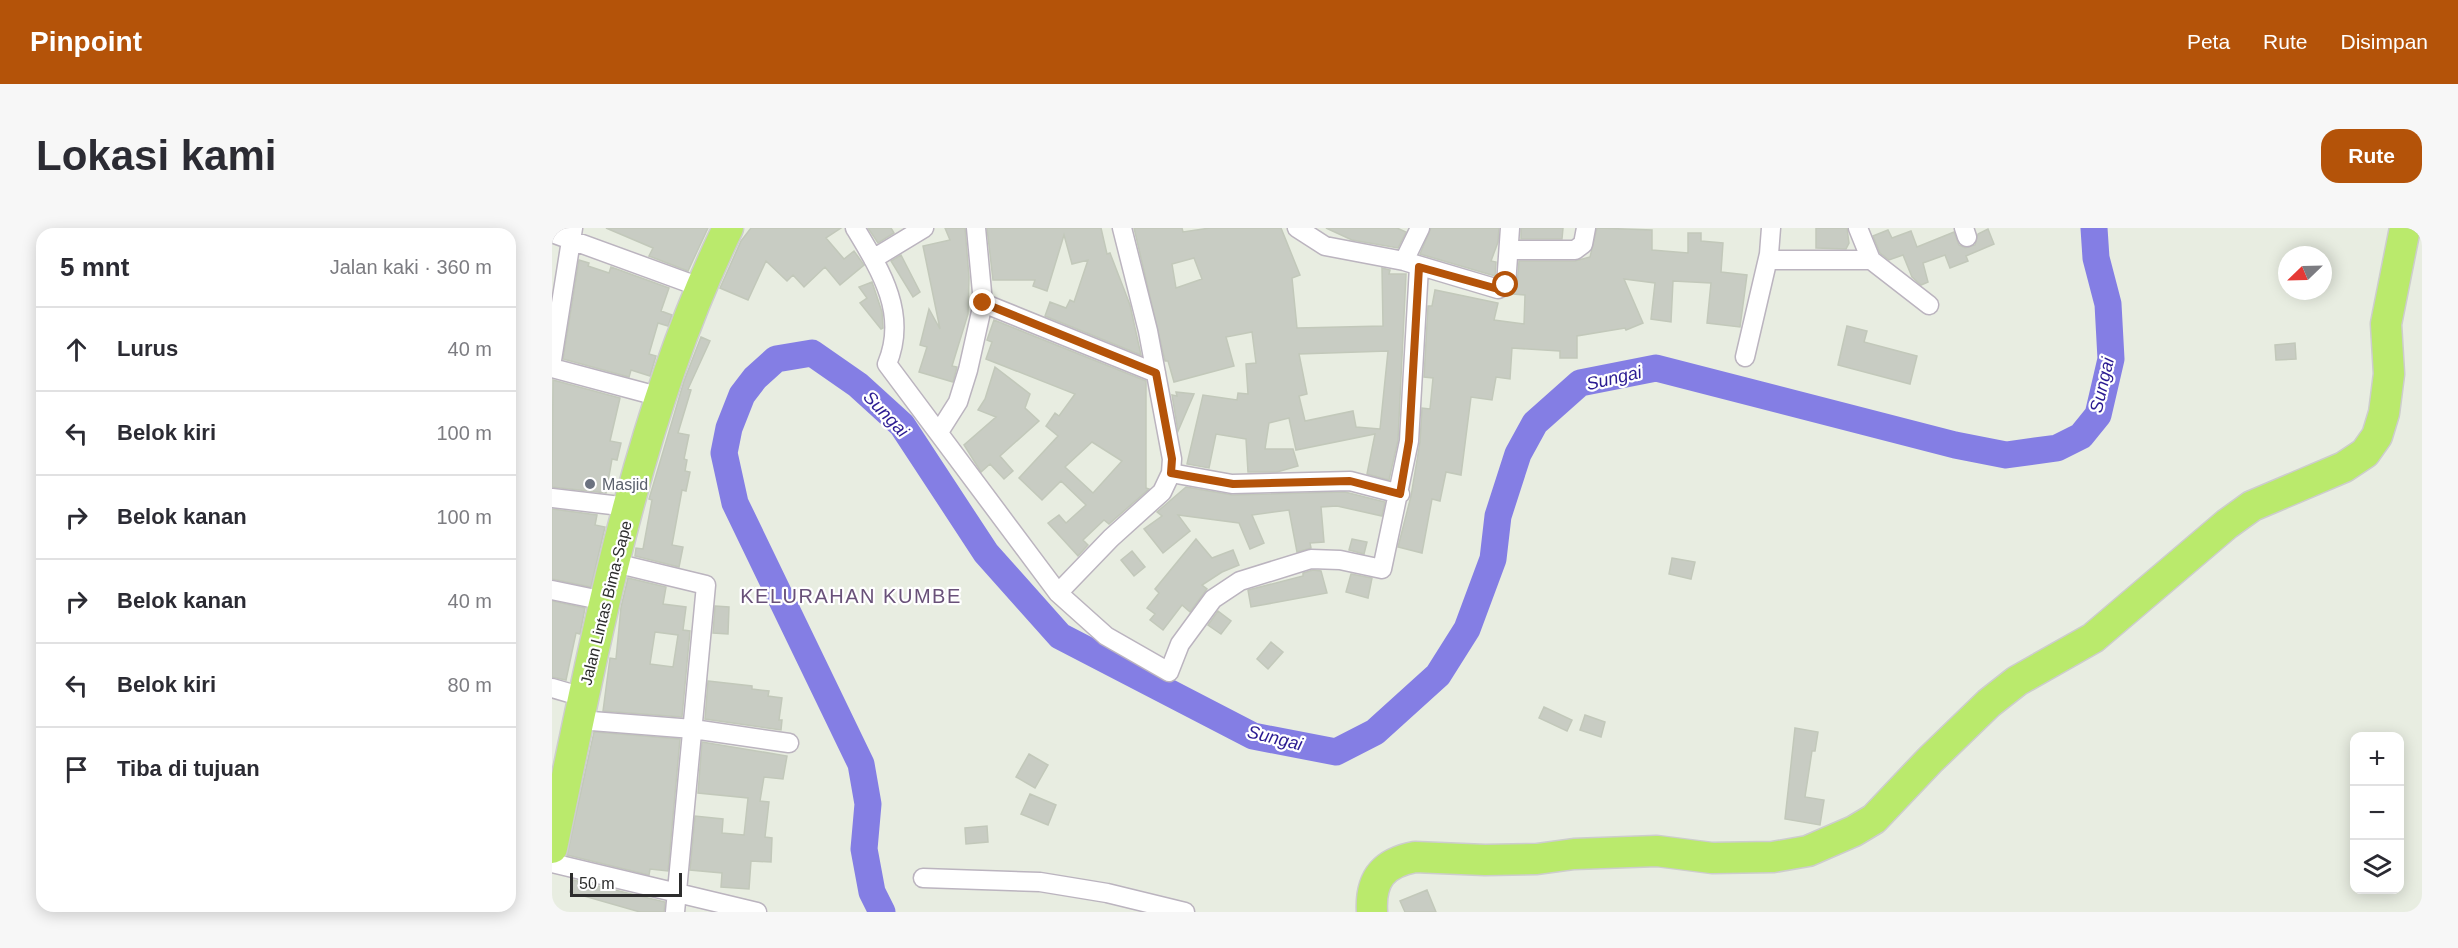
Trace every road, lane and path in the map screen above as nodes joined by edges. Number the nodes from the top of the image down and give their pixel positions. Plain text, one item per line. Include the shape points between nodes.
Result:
1 (728, 228) edge
2 (855, 228) edge
3 (924, 228) edge
4 (976, 228) edge
5 (1122, 228) edge
6 (1297, 228) edge
7 (1420, 228) edge
8 (1510, 228) edge
9 (1586, 228) edge
10 (1771, 228) edge
11 (1857, 228) edge
12 (2405, 228) edge
13 (552, 233) edge
14 (571, 235) edge
15 (1319, 236) edge
16 (1509, 250) junction
17 (873, 259) junction
18 (1768, 260) junction
19 (1871, 260) junction
20 (1411, 264) junction
21 (700, 287) junction
22 (983, 303) junction
23 (1929, 305) dead end
24 (1745, 357) dead end
25 (552, 360) edge
26 (552, 368) edge
27 (1156, 373) junction
28 (661, 397) junction
29 (939, 432) junction
30 (1171, 473) junction
31 (1400, 494) junction
32 (552, 498) edge
33 (629, 507) junction
34 (615, 563) junction
35 (552, 590) edge
36 (1058, 593) junction
37 (605, 601) junction
38 (552, 688) edge
39 (581, 708) junction
40 (693, 729) junction
41 (789, 743) dead end
42 (552, 849) edge
43 (923, 878) dead end
44 (677, 892) junction
45 (675, 912) edge
46 (757, 912) edge
47 (1185, 912) edge
48 (1372, 912) edge

1 - 21 highway, Jalan Lintas Bima-Sape
2 - 17 street
3 - 17 street
4 - 22 street
5 - 27 street
6 - 15 street
7 - 20 street
8 - 16 street
9 - 16 street via 1580,249
10 - 18 street
11 - 19 street
12 - 48 highway via 2386,324 2389,374 2384,413 2378,436 2365,453 2344,467 2252,506 2227,524 2093,638 2017,681 1989,704 1874,819 1808,851 1773,856 1712,858 1657,851 1536,859 1415,857 1390,866 1374,883
13 - 14 street
14 - 21 street
14 - 25 street
15 - 20 street
16 - 20 street via 1503,289
17 - 29 street via 896,317 895,346 888,364
18 - 19 street
18 - 24 street
19 - 23 street
20 - 31 street via 1409,441
21 - 28 highway, Jalan Lintas Bima-Sape
22 - 27 street
22 - 29 street via 958,402
26 - 28 street
27 - 30 street via 1172,459
28 - 33 highway, Jalan Lintas Bima-Sape
29 - 36 street
30 - 31 street via 1233,484 1350,481
30 - 36 street via 1162,492
31 - 36 street via 1382,569 1340,560 1311,559 1225,588 1180,644 1169,672 1106,636
32 - 33 street
33 - 34 highway, Jalan Lintas Bima-Sape
34 - 37 highway, Jalan Lintas Bima-Sape
34 - 40 street via 706,585
35 - 37 street
37 - 39 highway, Jalan Lintas Bima-Sape
38 - 39 street
39 - 40 street
39 - 42 highway, Jalan Lintas Bima-Sape
40 - 41 street
40 - 44 street
42 - 44 street
43 - 47 street via 1040,882
44 - 45 street
44 - 46 street

